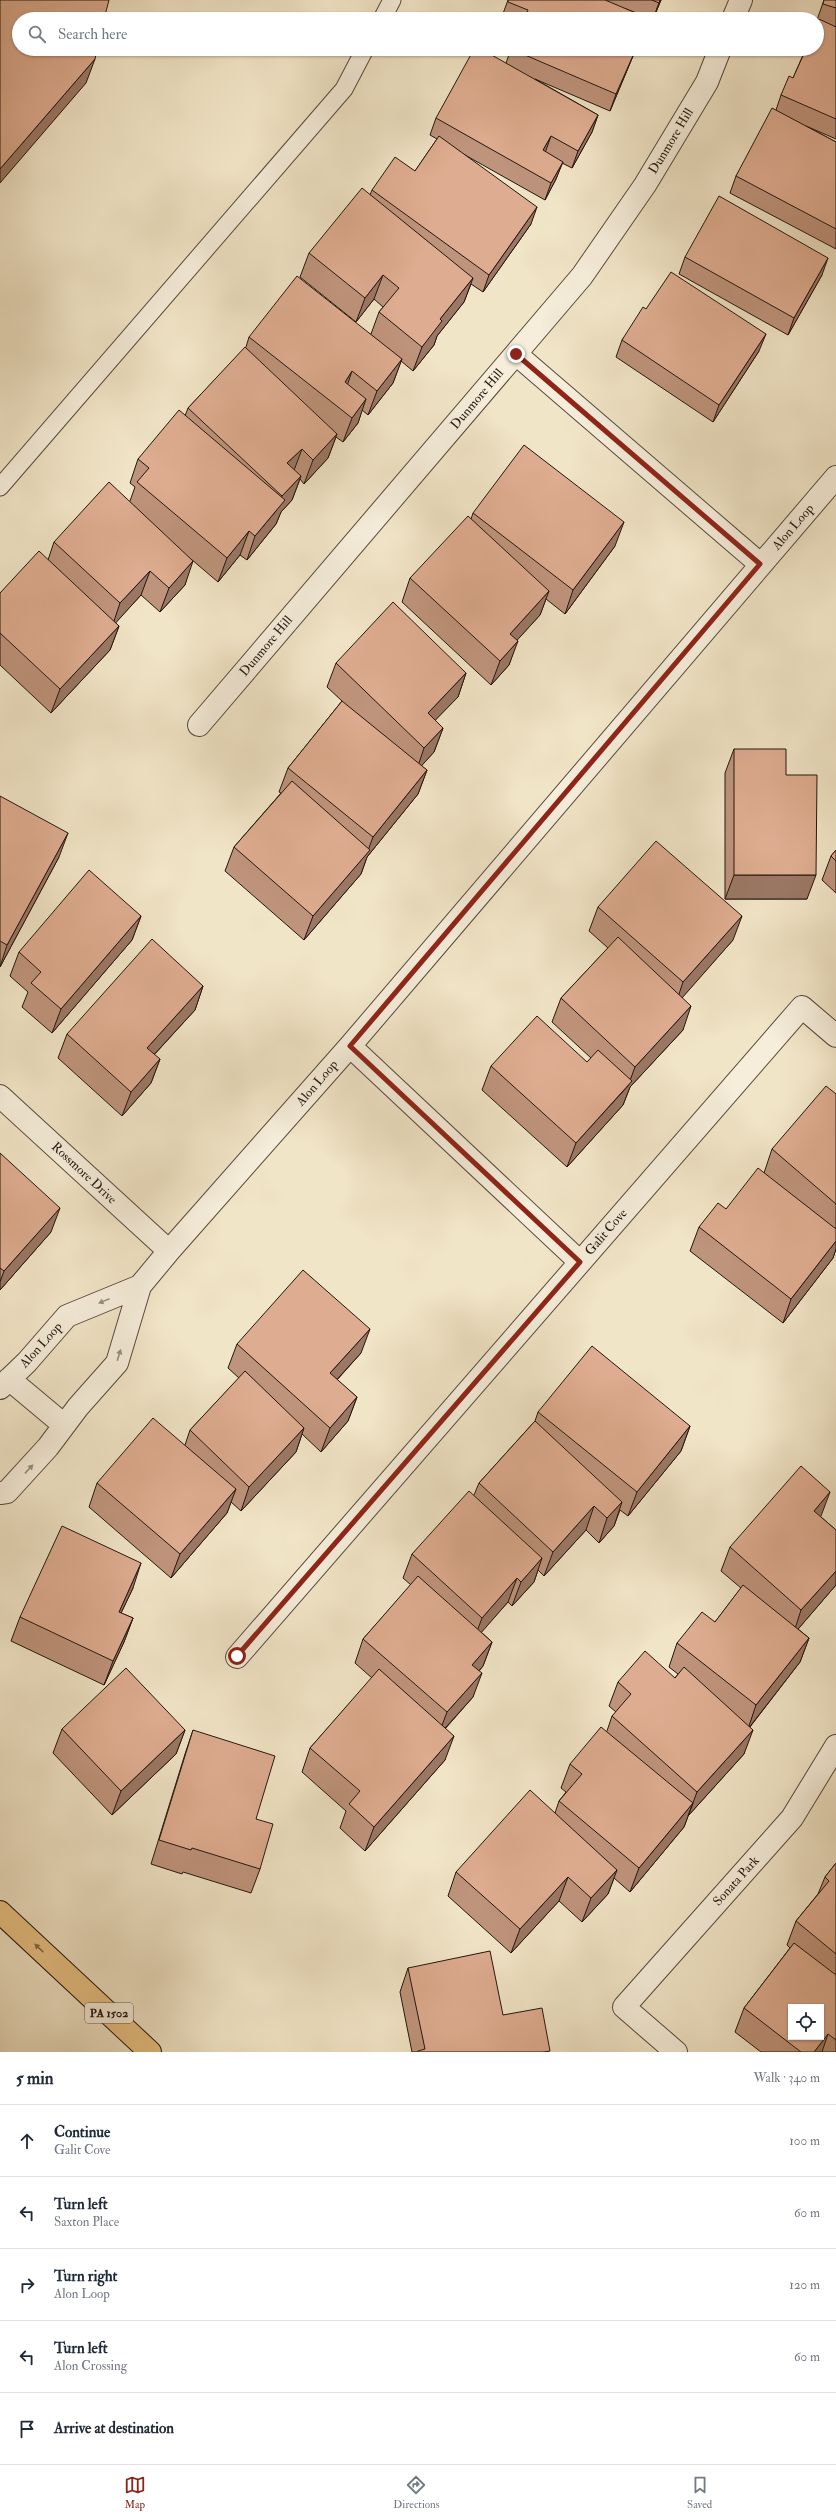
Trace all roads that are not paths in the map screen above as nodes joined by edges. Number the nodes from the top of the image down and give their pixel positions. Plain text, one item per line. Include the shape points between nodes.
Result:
1 (392, 0) edge
2 (741, 0) edge
3 (386, 12) edge
4 (736, 12) edge
5 (362, 56) edge
6 (717, 56) edge
7 (516, 354) junction
8 (836, 478) edge
9 (0, 487) edge
10 (760, 564) junction
11 (199, 725) dead end
12 (836, 1036) edge
13 (350, 1046) junction
14 (0, 1096) edge
15 (169, 1251) junction
16 (580, 1262) junction
17 (140, 1286) junction
18 (5, 1383) edge
19 (64, 1426) junction
20 (0, 1493) edge
21 (237, 1656) dead end
22 (836, 1746) edge
23 (0, 1912) edge
24 (150, 2052) edge
25 (676, 2052) edge

1 - 3 lane
2 - 4 street
5 - 9 lane via 344,89
6 - 7 street, Dunmore Hill via 707,82 645,185 582,276
7 - 10 street
7 - 11 street, Dunmore Hill
8 - 10 street, Alon Loop
10 - 13 street, Alon Loop
12 - 16 street, Galit Cove via 802,1007
13 - 15 street, Alon Loop
13 - 16 street
14 - 15 street, Rossmore Drive
15 - 17 street, Alon Loop
16 - 21 street, Galit Cove
17 -> 18 street, Alon Loop via 67,1316
19 -> 17 street, Alon Loop via 117,1363
18 - 19 street, Alon Loop
20 -> 19 street, Alon Loop via 7,1492
22 - 25 street, Sonata Park via 792,1818 624,2007
24 -> 23 main road, PA 1502

